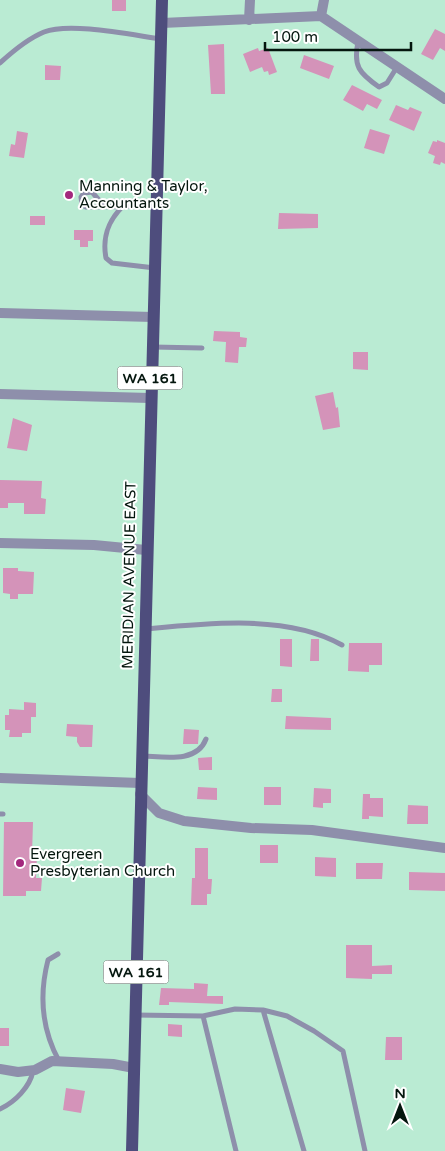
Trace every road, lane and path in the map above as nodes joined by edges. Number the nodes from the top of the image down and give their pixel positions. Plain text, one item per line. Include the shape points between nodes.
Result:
1 (162, 0) edge
2 (250, 0) edge
3 (324, 0) edge
4 (321, 16) junction
5 (249, 20) junction
6 (162, 23) junction
7 (161, 39) junction
8 (358, 42) junction
9 (0, 63) edge
10 (397, 68) junction
11 (445, 99) edge
12 (104, 206) dead end
13 (123, 206) junction
14 (156, 206) junction
15 (155, 268) junction
16 (0, 313) edge
17 (154, 317) junction
18 (152, 347) junction
19 (202, 348) dead end
20 (0, 394) edge
21 (150, 398) junction
22 (0, 543) edge
23 (146, 550) junction
24 (144, 629) junction
25 (342, 645) dead end
26 (206, 740) dead end
27 (141, 756) junction
28 (0, 778) edge
29 (140, 788) junction
30 (445, 848) edge
31 (58, 954) dead end
32 (263, 1010) junction
33 (135, 1015) junction
34 (203, 1016) junction
35 (59, 1062) junction
36 (134, 1068) junction
37 (0, 1069) edge
38 (32, 1070) junction
39 (0, 1109) edge
40 (132, 1151) edge
41 (236, 1151) edge
42 (304, 1151) edge
43 (365, 1151) edge

1 - 6 main road, MERIDIAN AVENUE EAST / WA 161
2 - 5 street
3 - 4 street
4 - 5 street
4 - 8 street
5 - 6 street
6 - 7 main road, MERIDIAN AVENUE EAST / WA 161
7 - 9 lane via 53,29 18,46
7 - 14 main road, MERIDIAN AVENUE EAST / WA 161
8 - 10 street
8 - 10 lane via 355,57 358,68 367,79 379,87 387,83
10 - 11 street
12 - 13 lane
13 - 14 lane
13 - 15 lane via 106,228 106,258 112,263 135,268
14 - 15 main road, MERIDIAN AVENUE EAST / WA 161
15 - 17 main road, MERIDIAN AVENUE EAST / WA 161
16 - 17 street
17 - 18 main road, MERIDIAN AVENUE EAST / WA 161
18 - 19 lane
18 - 21 main road, MERIDIAN AVENUE EAST / WA 161
20 - 21 street
21 - 23 main road, MERIDIAN AVENUE EAST / WA 161
22 - 23 street
23 - 24 main road, MERIDIAN AVENUE EAST / WA 161
24 - 25 lane via 210,624 293,626
24 - 27 main road, MERIDIAN AVENUE EAST / WA 161
26 - 27 lane via 196,754
27 - 29 main road, MERIDIAN AVENUE EAST / WA 161
28 - 29 street
29 - 30 street via 160,813 178,820 251,828 312,830
29 - 33 main road, MERIDIAN AVENUE EAST / WA 161
31 - 35 lane via 48,960 41,1005 50,1046
32 - 34 lane via 235,1010
32 - 42 lane
32 - 43 lane via 287,1016 342,1051
33 - 34 lane
33 - 36 main road, MERIDIAN AVENUE EAST / WA 161
34 - 41 lane
35 - 36 street
35 - 38 street via 52,1061
36 - 40 main road, MERIDIAN AVENUE EAST / WA 161
37 - 38 street
38 - 39 lane via 31,1081 22,1092

